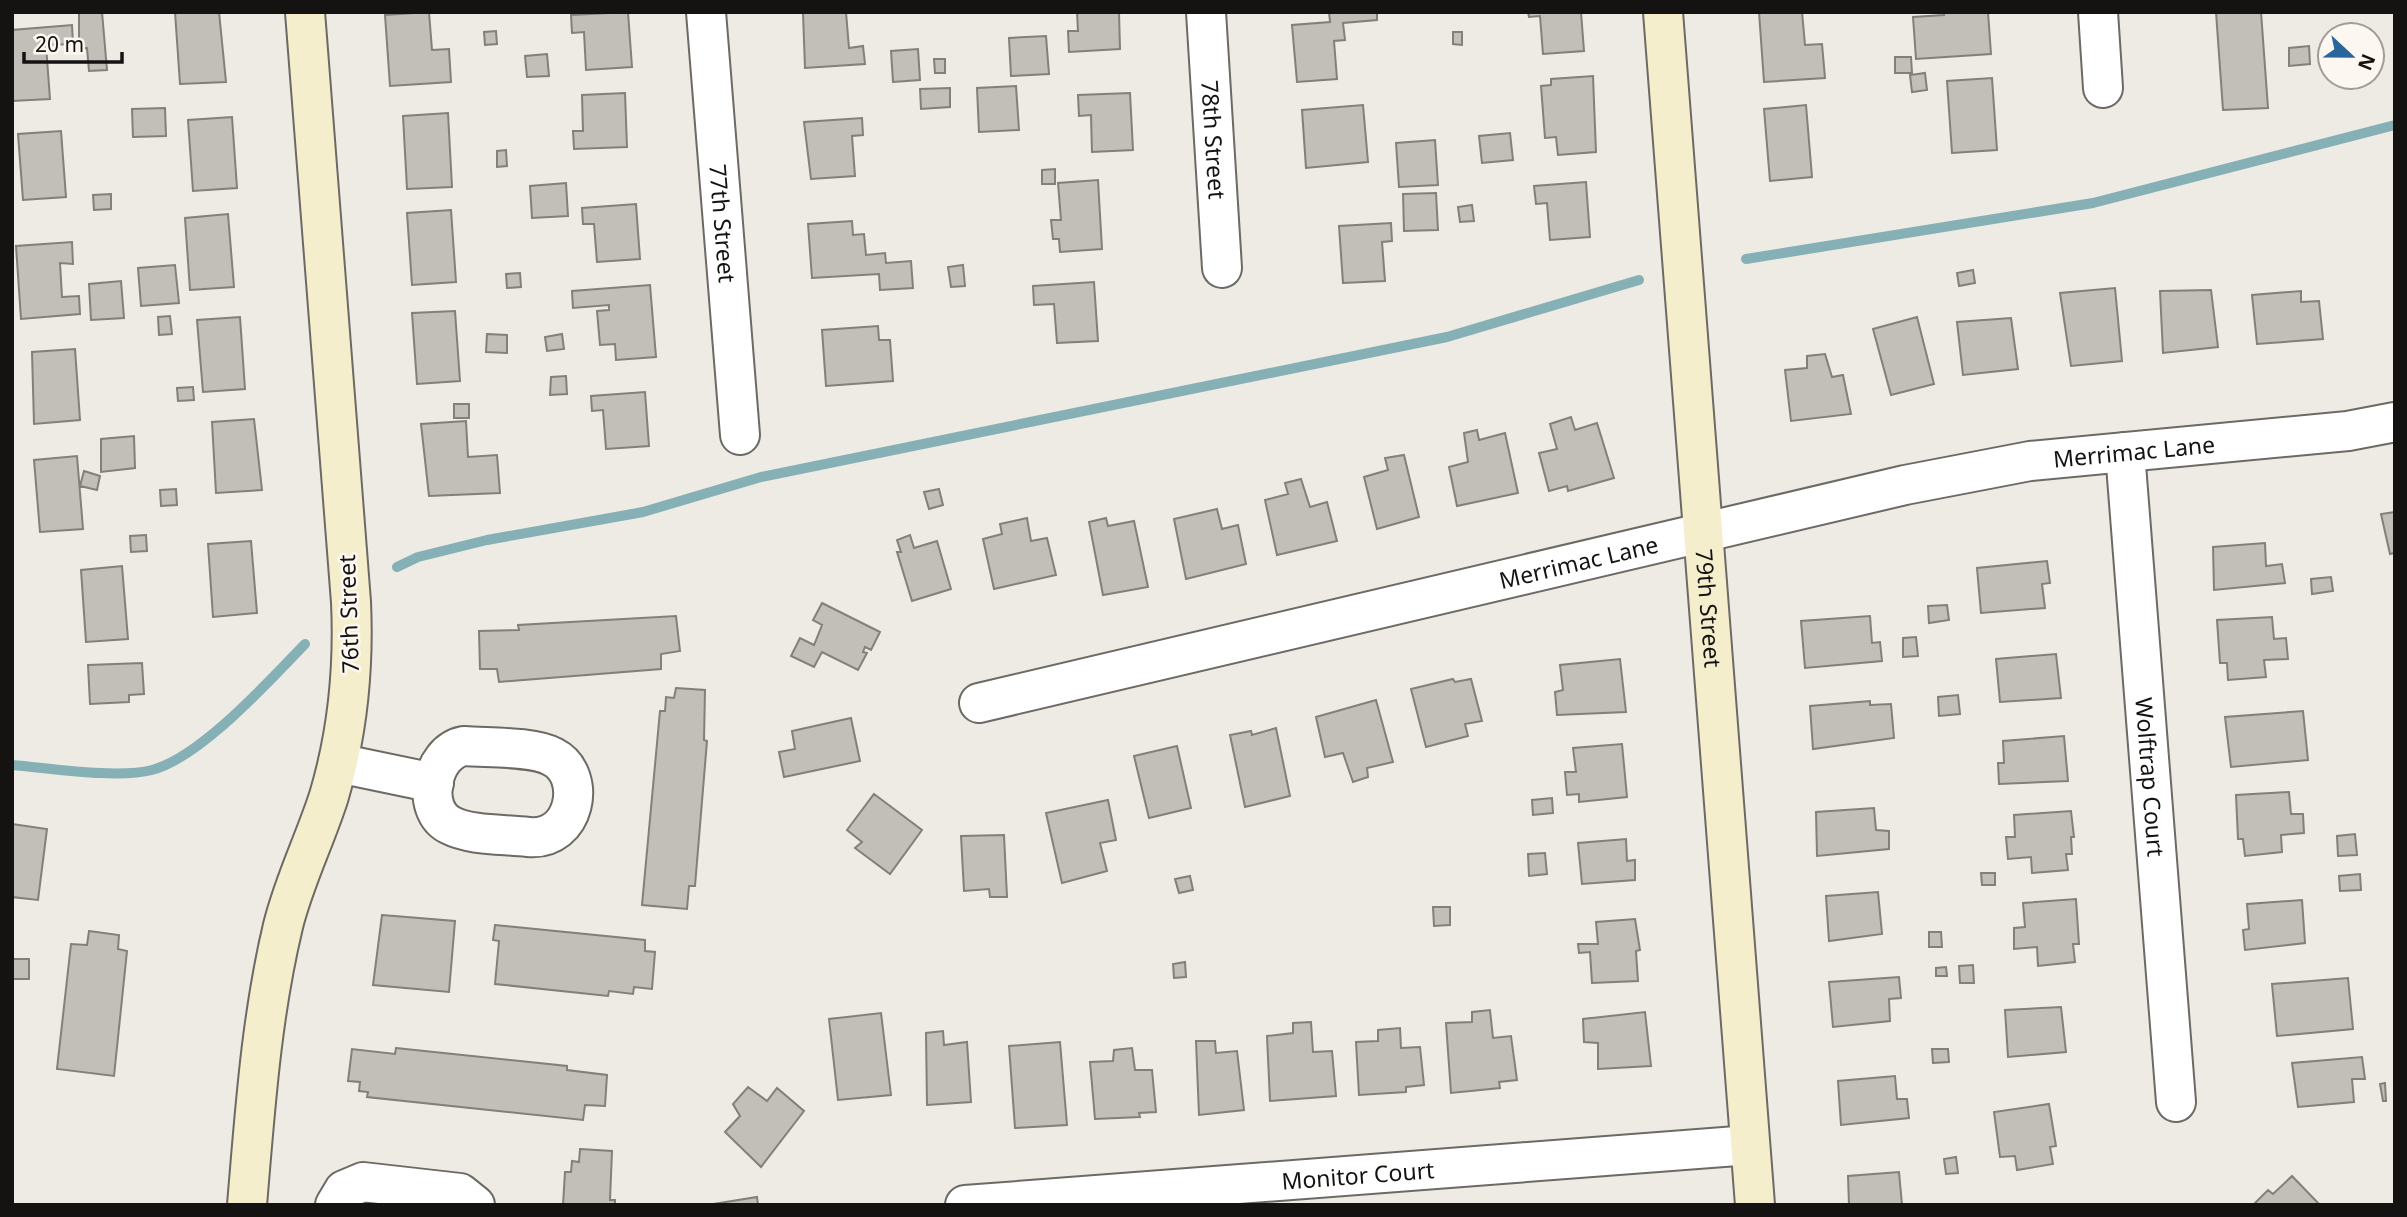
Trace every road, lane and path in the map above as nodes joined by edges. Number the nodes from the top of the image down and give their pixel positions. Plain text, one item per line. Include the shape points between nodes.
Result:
1 (305, 12) edge
2 (706, 12) edge
3 (1206, 12) edge
4 (1663, 12) edge
5 (2098, 12) edge
6 (2103, 88) dead end
7 (1222, 268) dead end
8 (2395, 422) edge
9 (740, 435) dead end
10 (2125, 452) junction
11 (1701, 534) junction
12 (979, 703) dead end
13 (338, 763) junction
14 (434, 783) dead end
15 (2176, 1102) dead end
16 (1750, 1145) junction
17 (247, 1205) edge
18 (335, 1205) edge
19 (475, 1205) edge
20 (965, 1205) edge
21 (1755, 1205) edge

1 - 13 street, 76th Street via 353,641 347,719
2 - 9 street, 77th Street
3 - 7 street, 78th Street
4 - 11 street, 79th Street
5 - 6 street
8 - 10 street, Merrimac Lane via 2348,431
10 - 11 street, Merrimac Lane via 2029,461
10 - 15 street, Wolftrap Court
11 - 12 street, Merrimac Lane
11 - 16 street, 79th Street
13 - 14 street
13 - 17 street, 76th Street via 296,884 270,983
16 - 20 street, Monitor Court
16 - 21 street, 79th Street
18 - 19 street via 344,1190 363,1182 460,1193

